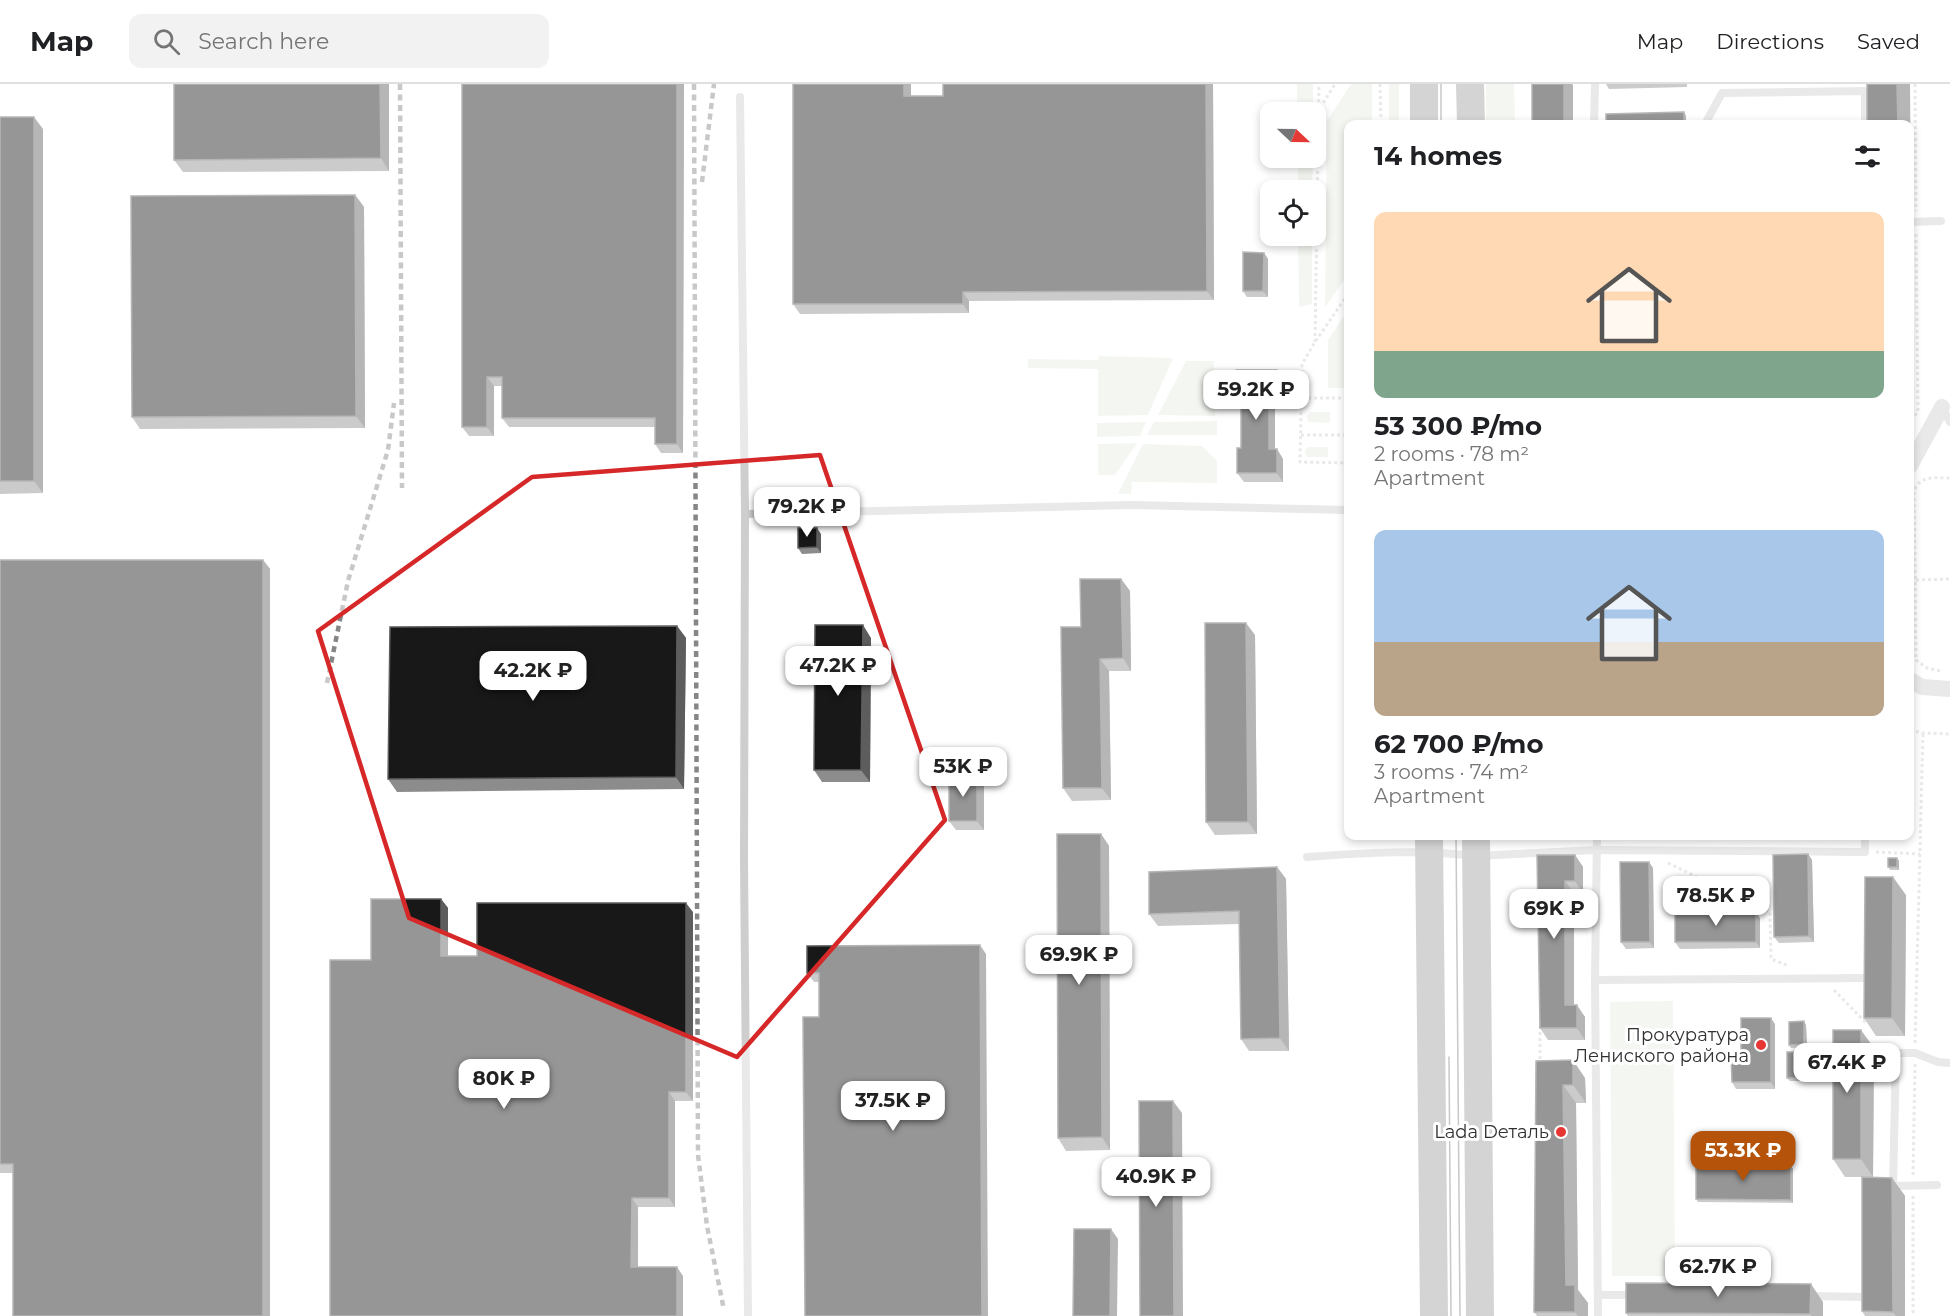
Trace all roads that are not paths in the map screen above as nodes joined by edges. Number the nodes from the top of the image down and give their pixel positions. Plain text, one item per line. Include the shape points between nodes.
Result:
1 (1424, 84) edge
2 (1470, 84) edge
3 (1595, 84) edge
4 (1864, 88) edge
5 (740, 97) dead end
6 (1424, 120) edge
7 (1471, 120) edge
8 (1594, 120) edge
9 (1707, 120) edge
10 (1865, 120) edge
11 (1941, 221) dead end
12 (1914, 222) edge
13 (1942, 407) joint
14 (1950, 422) edge
15 (1914, 459) edge
16 (1344, 510) edge
17 (745, 514) junction
18 (1914, 682) edge
19 (1950, 689) edge
20 (1597, 840) edge
21 (1865, 840) edge
22 (1429, 844) edge
23 (1476, 846) edge
24 (1596, 850) junction
25 (1307, 857) dead end
26 (1867, 966) edge
27 (1867, 978) junction
28 (1595, 980) junction
29 (1867, 989) edge
30 (1950, 1063) edge
31 (1938, 1185) dead end
32 (1869, 1286) edge
33 (1598, 1295) junction
34 (1650, 1295) edge
35 (1800, 1296) edge
36 (748, 1316) edge
37 (1434, 1316) edge
38 (1479, 1316) edge
39 (1598, 1316) edge

1 - 6 highway
2 - 7 highway
3 - 8 lane
4 - 9 lane via 1722,93
4 - 10 lane
5 - 17 lane
11 - 12 lane
13 - 14 lane
13 - 15 street
16 - 17 lane via 1132,504
17 - 36 lane
18 - 19 street via 1922,687
20 - 24 lane
21 - 24 lane via 1865,852
22 - 23 lane
22 - 25 lane
22 - 37 highway
23 - 24 lane
23 - 38 highway
24 - 28 lane
26 - 27 lane
27 - 28 lane
27 - 29 lane
28 - 33 lane
30 - 31 lane via 1915,1053 1896,1053 1889,1185
32 - 35 lane via 1868,1302
33 - 34 lane
33 - 39 lane

